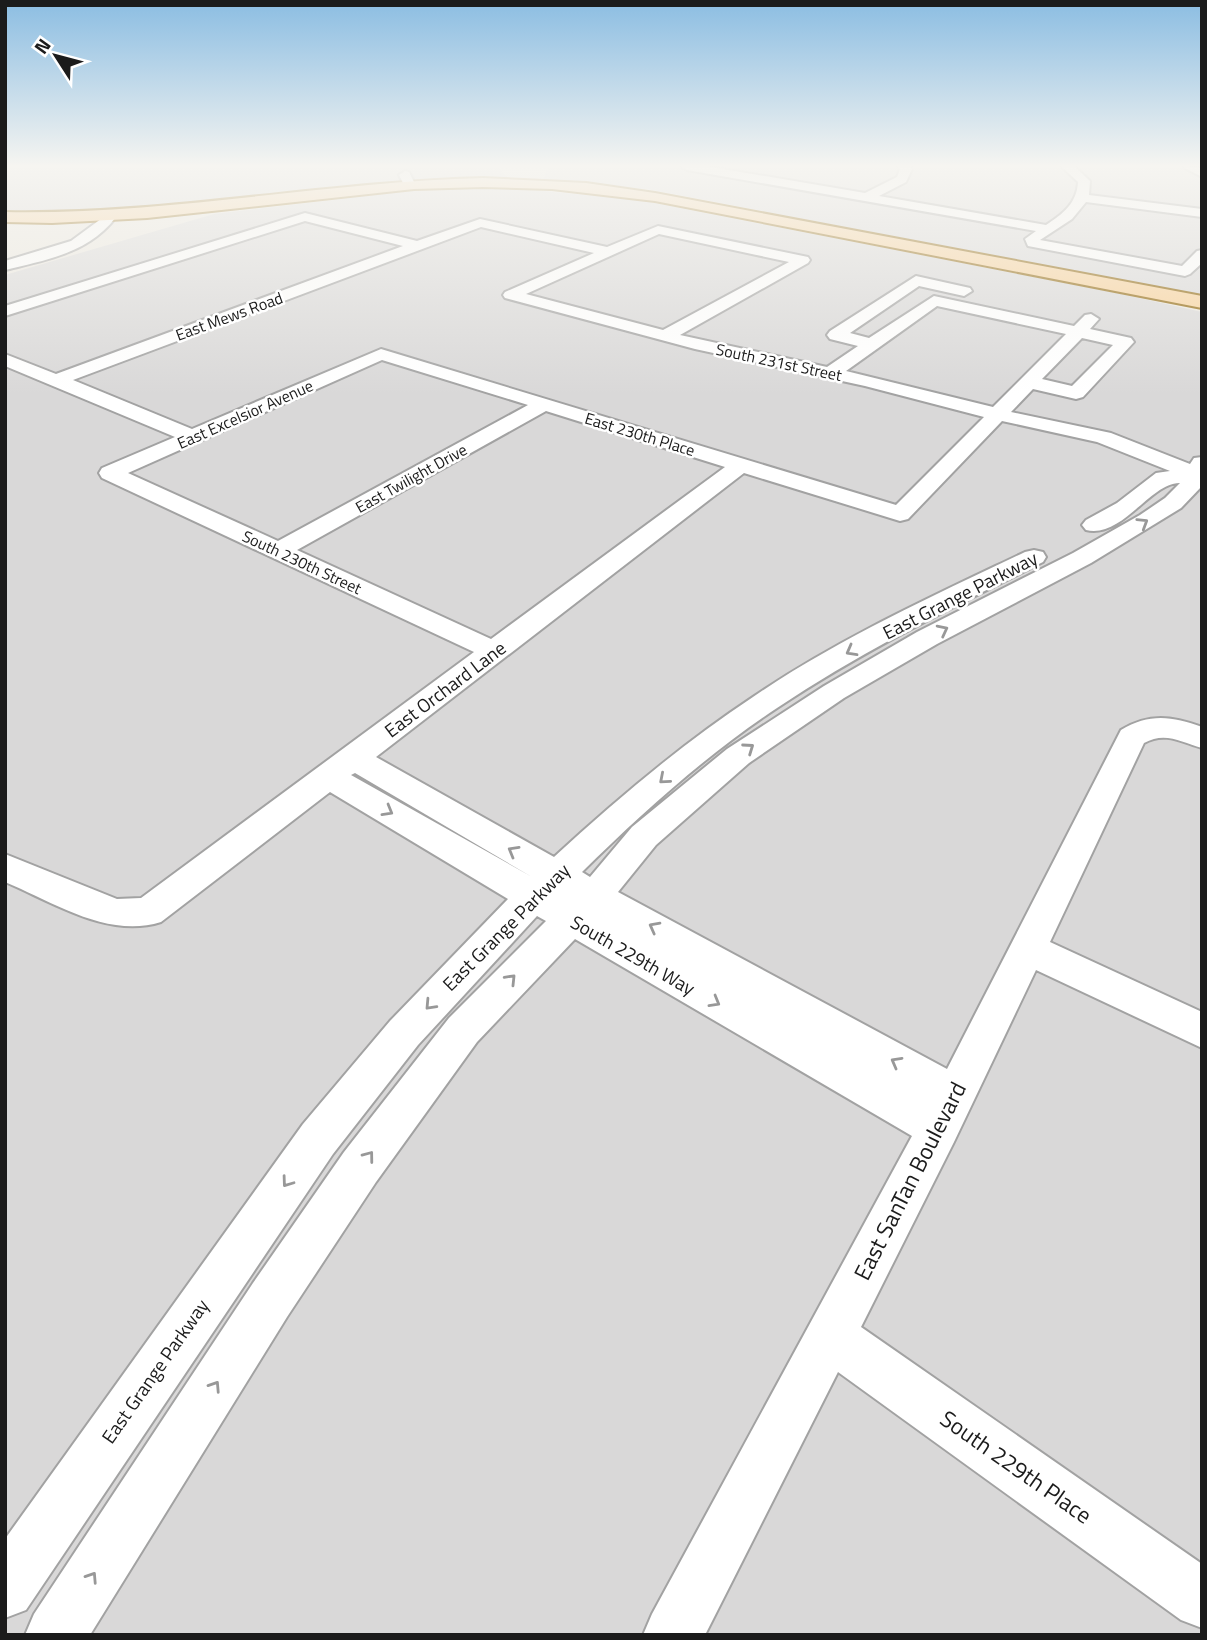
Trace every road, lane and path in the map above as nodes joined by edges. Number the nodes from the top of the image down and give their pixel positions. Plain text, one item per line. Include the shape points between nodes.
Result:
1 (76, 243) edge
2 (224, 243) edge
3 (405, 243) edge
4 (428, 243) edge
5 (566, 243) edge
6 (630, 243) edge
7 (719, 243) edge
8 (892, 243) edge
9 (1033, 243) edge
10 (419, 246) junction
11 (608, 252) junction
12 (1201, 255) edge
13 (5, 266) edge
14 (951, 289) junction
15 (934, 301) junction
16 (1202, 302) edge
17 (5, 311) edge
18 (1080, 332) junction
19 (665, 336) junction
20 (872, 344) junction
21 (381, 354) joint
22 (5, 359) edge
23 (831, 373) junction
24 (56, 380) junction
25 (1029, 382) junction
26 (545, 404) junction
27 (1001, 413) junction
28 (193, 437) junction
29 (741, 465) junction
30 (1199, 471) edge
31 (110, 473) joint
32 (278, 551) junction
33 (495, 651) junction
34 (1202, 738) edge
35 (342, 767) junction
36 (5, 867) edge
37 (564, 897) junction
38 (1026, 948) junction
39 (1202, 1031) edge
40 (947, 1112) junction
41 (830, 1336) junction
42 (5, 1589) edge
43 (1202, 1599) edge
44 (55, 1635) edge
45 (673, 1635) edge

1 - 13 street
2 - 17 street
3 - 10 street
4 - 10 street, East Mews Road
5 - 11 street, East Mews Road
6 - 11 street
7 - 19 street via 803,260
8 - 16 main road
9 - 12 street via 1185,271
10 - 24 street, East Mews Road
11 - 19 street, South 231st Street via 511,295
14 - 15 street
14 - 18 street via 1091,318
14 - 20 street via 916,281 836,335
15 - 18 street
15 - 20 street
18 - 25 street
18 - 25 street via 1125,342 1076,393
19 - 23 street, South 231st Street
20 - 23 street
21 - 26 street, East 230th Place
21 - 28 street, East Excelsior Avenue
22 - 24 street
23 - 27 street, South 231st Street
24 - 28 street
25 - 27 street
26 - 29 street, East 230th Place
26 - 32 street, East Twilight Drive
27 - 29 street, East 230th Place via 900,514
27 - 30 street, South 231st Street via 1145,463
28 - 31 street, East Excelsior Avenue
29 - 33 street, East Orchard Lane
30 - 37 street, East Grange Parkway via 1164,478 1080,534 915,615 765,702 690,756 590,843
31 - 32 street, South 230th Street
32 - 33 street, South 230th Street
33 - 35 street, East Orchard Lane
34 - 38 street, East SanTan Boulevard via 1164,725 1145,727 1132,737
35 - 36 street, East Orchard Lane via 149,912 114,913
35 - 37 street, South 229th Way
37 - 40 street, South 229th Way
37 -> 42 street, East Grange Parkway via 494,936 404,1033 318,1139
44 -> 37 street, East Grange Parkway via 360,1167
38 - 39 street
38 - 40 street, East SanTan Boulevard
40 - 41 street, East SanTan Boulevard
41 - 43 street, South 229th Place
41 - 45 street, East SanTan Boulevard

